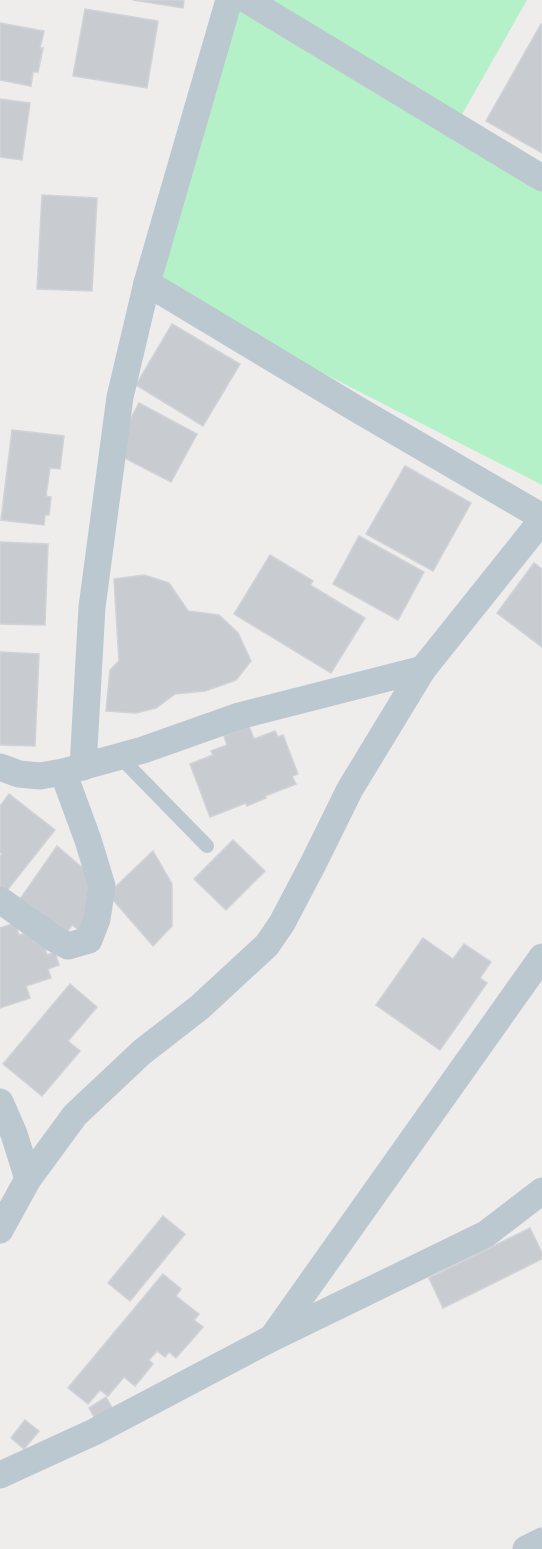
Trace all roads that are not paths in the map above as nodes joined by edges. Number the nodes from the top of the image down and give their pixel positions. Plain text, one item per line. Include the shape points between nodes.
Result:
1 (229, 0) edge
2 (247, 0) edge
3 (542, 178) edge
4 (147, 283) junction
5 (542, 518) edge
6 (423, 669) junction
7 (119, 756) junction
8 (0, 767) edge
9 (73, 770) junction
10 (207, 846) dead end
11 (0, 900) edge
12 (542, 957) edge
13 (0, 1102) edge
14 (28, 1179) junction
15 (542, 1191) edge
16 (0, 1230) edge
17 (272, 1338) junction
18 (0, 1475) edge
19 (542, 1541) edge
20 (526, 1549) edge

1 - 4 street
2 - 3 street
4 - 5 street
4 - 9 street via 120,397
5 - 6 street
6 - 7 street via 239,716
6 - 14 street via 350,789 314,864 267,945 75,1115
7 - 9 street
7 - 10 lane
8 - 9 street via 40,776
9 - 11 street via 102,886 93,933 89,939 68,946
12 - 17 street
13 - 14 street
14 - 16 street
15 - 17 street via 486,1234
17 - 18 street via 94,1432
19 - 20 street

